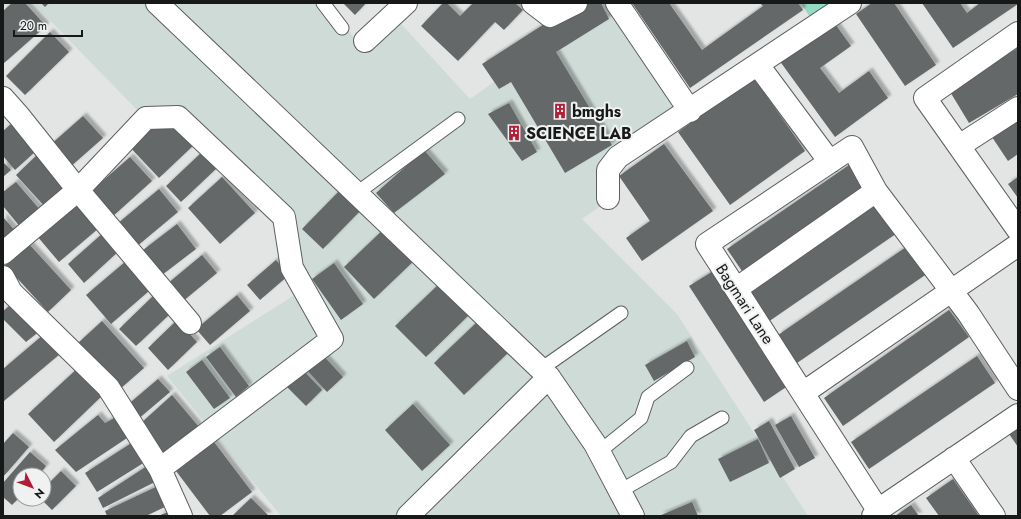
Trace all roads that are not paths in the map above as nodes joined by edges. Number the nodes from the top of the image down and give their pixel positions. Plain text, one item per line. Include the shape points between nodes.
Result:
1 (157, 3) edge
2 (323, 3) edge
3 (406, 3) edge
4 (533, 3) edge
5 (576, 3) edge
6 (617, 3) edge
7 (850, 3) edge
8 (342, 28) dead end
9 (1018, 33) edge
10 (365, 41) dead end
11 (758, 65) junction
12 (6, 107) edge
13 (1018, 108) edge
14 (690, 111) junction
15 (458, 118) dead end
16 (959, 146) junction
17 (830, 162) junction
18 (78, 190) junction
19 (876, 191) junction
20 (357, 193) junction
21 (608, 198) dead end
22 (1018, 230) edge
23 (1018, 245) edge
24 (3, 253) edge
25 (6, 289) edge
26 (736, 289) junction
27 (952, 291) junction
28 (621, 313) dead end
29 (190, 323) dead end
30 (687, 368) dead end
31 (545, 373) junction
32 (1018, 389) edge
33 (803, 394) junction
34 (1018, 415) edge
35 (722, 418) dead end
36 (599, 452) junction
37 (954, 458) junction
38 (160, 469) junction
39 (620, 491) junction
40 (876, 513) edge
41 (182, 516) edge
42 (408, 516) edge
43 (633, 516) edge
44 (994, 516) edge

1 - 20 street
2 - 8 lane
3 - 10 street
4 - 5 street via 550,16
6 - 14 street
7 - 11 street
9 - 16 street via 925,98
11 - 14 street
11 - 17 street
12 - 18 street
13 - 16 street
14 - 21 street via 618,158 608,170
15 - 20 lane
16 - 22 street
17 - 19 street, Bagmari Lane via 852,147
17 - 26 street, Bagmari Lane via 707,244
18 - 24 street
18 - 29 street
18 - 38 street via 146,118 178,117 284,217 292,268 332,339
19 - 26 street
19 - 27 street
20 - 31 street
23 - 27 street
25 - 38 street via 108,387
26 - 33 street, Bagmari Lane
27 - 32 street
27 - 33 street
28 - 31 lane
30 - 36 lane via 648,397 641,418
31 - 36 street
31 - 42 street
33 - 40 street, Bagmari Lane
34 - 37 street
35 - 39 lane via 691,436 671,462
36 - 39 street
37 - 40 street
37 - 44 street
38 - 41 street
39 - 43 street

